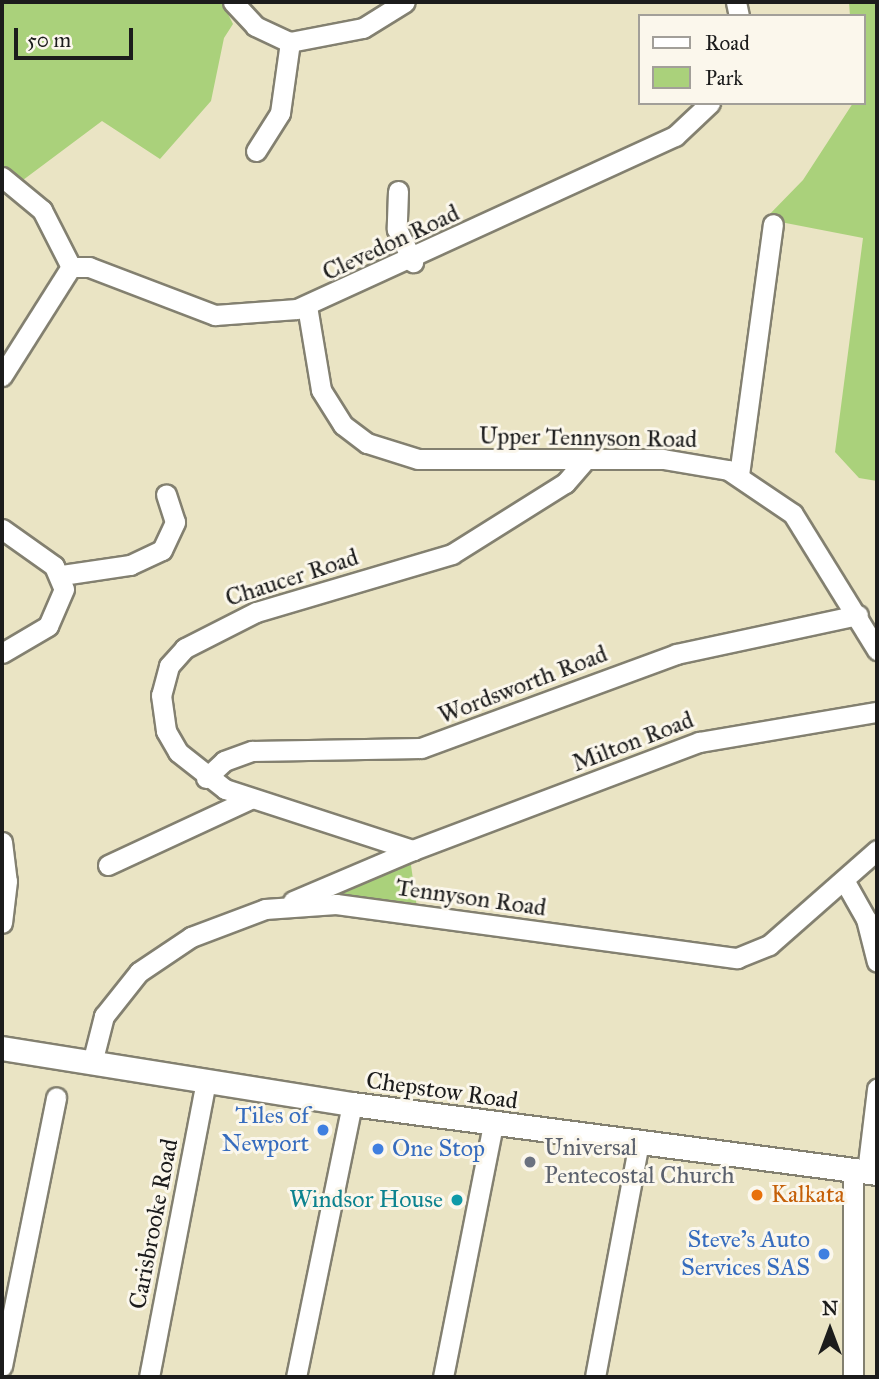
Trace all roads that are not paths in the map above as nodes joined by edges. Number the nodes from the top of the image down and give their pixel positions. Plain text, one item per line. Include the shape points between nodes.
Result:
1 (233, 2) edge
2 (405, 2) edge
3 (290, 42) junction
4 (708, 105) edge
5 (256, 151) dead end
6 (2, 177) edge
7 (398, 191) dead end
8 (773, 224) dead end
9 (413, 262) junction
10 (71, 267) junction
11 (307, 306) junction
12 (2, 376) edge
13 (586, 459) junction
14 (739, 475) junction
15 (166, 494) dead end
16 (2, 529) edge
17 (62, 575) junction
18 (858, 615) junction
19 (877, 650) edge
20 (2, 653) edge
21 (877, 712) edge
22 (206, 778) junction
23 (250, 799) junction
24 (2, 842) edge
25 (877, 849) edge
26 (414, 850) junction
27 (108, 865) dead end
28 (844, 880) junction
29 (289, 904) junction
30 (2, 923) edge
31 (877, 962) edge
32 (2, 1048) edge
33 (92, 1063) junction
34 (206, 1081) junction
35 (877, 1089) edge
36 (56, 1097) dead end
37 (352, 1104) junction
38 (493, 1124) junction
39 (639, 1143) junction
40 (866, 1172) edge
41 (2, 1366) edge
42 (149, 1377) edge
43 (296, 1377) edge
44 (443, 1377) edge
45 (596, 1377) edge
46 (853, 1377) edge

1 - 3 street via 255,26
2 - 3 street via 363,28
3 - 5 street via 279,113
4 - 9 street, Clevedon Road via 675,136
6 - 10 street via 42,210
7 - 9 street via 397,229
8 - 14 street
9 - 11 street, Clevedon Road
10 - 11 street, Clevedon Road via 89,267 215,315
10 - 12 street
11 - 13 street, Upper Tennyson Road via 321,390 342,425 367,443 418,459
13 - 14 street, Upper Tennyson Road via 691,461
13 - 22 street, Chaucer Road via 565,483 452,554 256,612 185,648 165,675 163,718 178,752
14 - 18 street, Upper Tennyson Road via 793,514
15 - 17 street via 175,522 162,550 130,565
16 - 17 street
17 - 20 street via 63,598 53,620
18 - 19 street, Upper Tennyson Road
18 - 22 street, Wordsworth Road via 676,654 421,748 252,751 224,761
21 - 26 street, Milton Road via 709,739
22 - 23 street, Chaucer Road
23 - 26 street
23 - 27 street
24 - 30 street via 7,881
25 - 28 street, Tennyson Road
26 - 29 street, Milton Road
28 - 29 street, Tennyson Road via 769,945 737,958 336,904
28 - 31 street via 866,919
29 - 33 street, Tennyson Road via 226,922 145,967 104,1016
32 - 33 main road, Chepstow Road
33 - 34 main road, Chepstow Road
34 - 37 main road, Chepstow Road
34 - 42 street, Carisbrooke Road
35 - 40 street
36 - 41 street
37 - 38 main road, Chepstow Road
37 - 43 street
38 - 39 main road, Chepstow Road
38 - 44 street
39 - 40 main road, Chepstow Road
39 - 45 street
40 - 46 street

